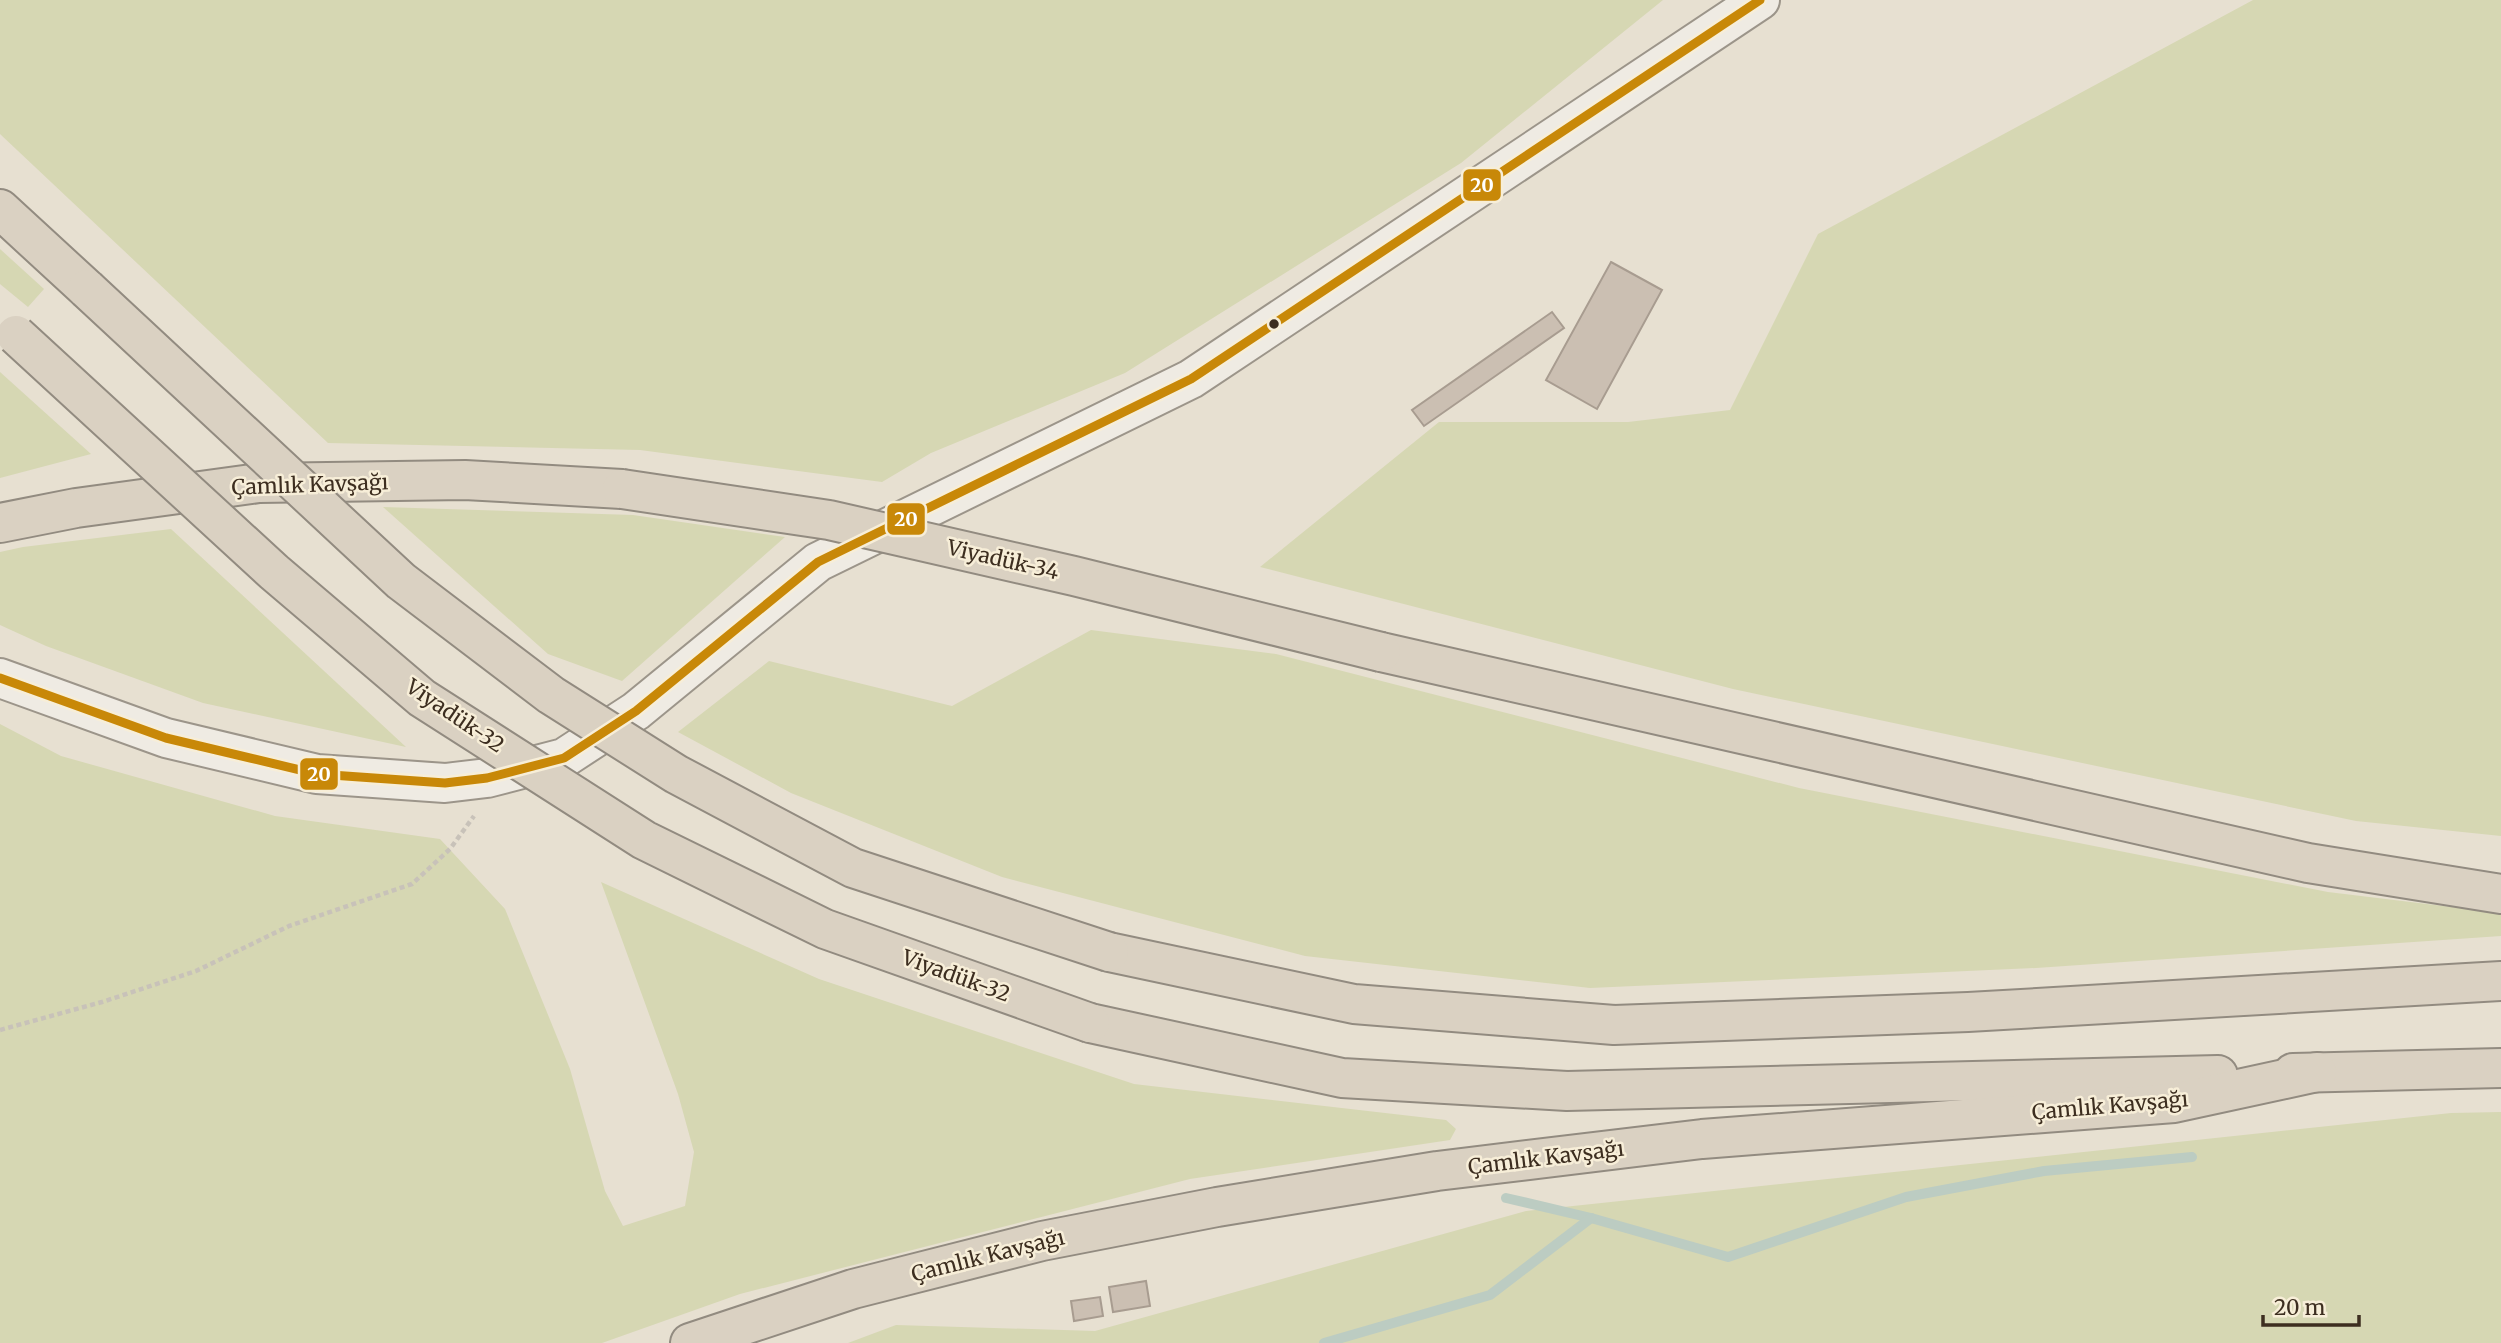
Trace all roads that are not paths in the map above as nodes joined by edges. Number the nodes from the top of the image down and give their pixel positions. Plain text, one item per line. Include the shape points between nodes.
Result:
1 (1760, 0) edge
2 (0, 209) edge
3 (8, 328) edge
4 (622, 489) joint
5 (0, 523) edge
6 (0, 678) edge
7 (2501, 894) edge
8 (2501, 981) edge
9 (1090, 1023) joint
10 (2501, 1068) edge
11 (2317, 1072) junction
12 (690, 1343) edge

1 - 6 main road via 1191,379 818,562 636,710 564,758 487,778 444,783 317,774 166,738
2 - 8 highway, bridge via 401,581 551,695 676,774 853,868 1109,952 1354,1004 1614,1025 1968,1012
3 - 9 highway, Viyadük-32, bridge via 275,572 434,705 644,840 813,923
4 - 5 highway, Çamlık Kavşağı via 465,480 260,483
4 - 7 highway, Viyadük-34, bridge via 828,520 1381,652 2308,863
9 - 11 highway, Çamlık Kavşağı via 1342,1078 1567,1091
10 - 11 highway
11 - 12 highway, Çamlık Kavşağı via 2174,1103 1702,1139 1437,1171 1217,1206 1042,1241 853,1289

